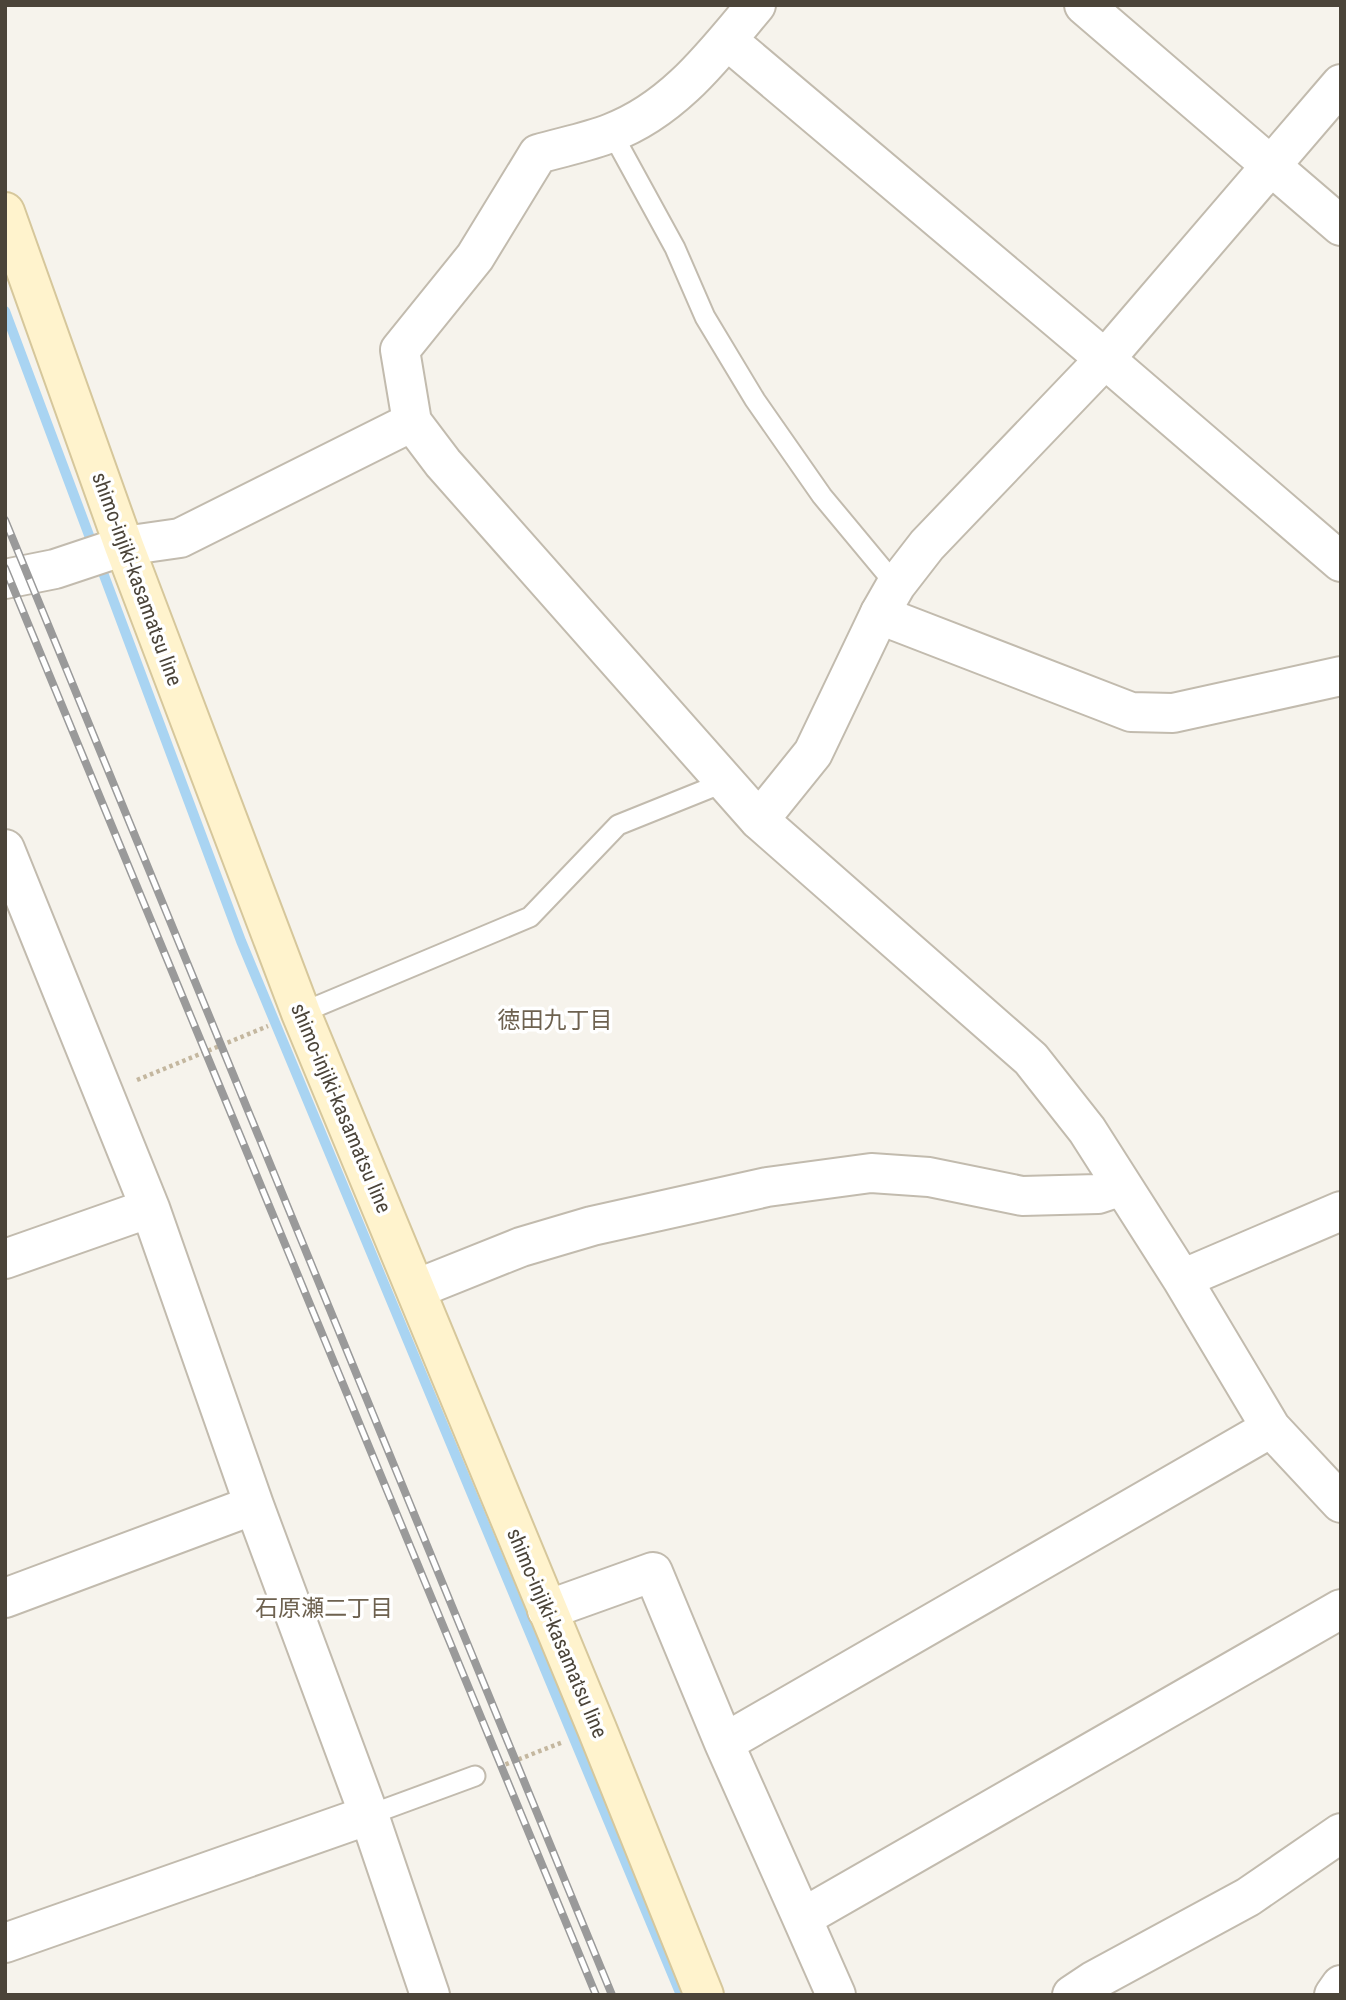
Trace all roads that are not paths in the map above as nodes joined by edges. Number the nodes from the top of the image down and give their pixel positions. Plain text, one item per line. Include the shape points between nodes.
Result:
1 (756, 5) edge
2 (1084, 5) edge
3 (726, 40) junction
4 (1341, 84) edge
5 (612, 133) junction
6 (1271, 165) junction
7 (5, 212) edge
8 (1341, 226) edge
9 (1105, 359) junction
10 (412, 422) junction
11 (116, 549) junction
12 (1341, 562) edge
13 (5, 579) edge
14 (888, 599) junction
15 (1341, 676) edge
16 (725, 782) junction
17 (759, 820) junction
18 (5, 849) edge
19 (15, 905) edge
20 (301, 1013) junction
21 (1122, 1186) junction
22 (150, 1208) junction
23 (1341, 1211) edge
24 (5, 1259) edge
25 (1182, 1279) junction
26 (416, 1289) junction
27 (1271, 1428) junction
28 (1341, 1503) edge
29 (254, 1505) junction
30 (5, 1598) edge
31 (1341, 1609) edge
32 (547, 1611) junction
33 (724, 1743) junction
34 (475, 1776) road end
35 (369, 1815) junction
36 (1341, 1833) edge
37 (802, 1918) junction
38 (5, 1943) edge
39 (1341, 1985) edge
40 (430, 1995) edge
41 (704, 1995) edge
42 (836, 1995) edge
43 (1072, 1995) edge
44 (1334, 1995) edge

1 - 3 street
2 - 6 street
3 - 5 street via 664,105
3 - 9 street
4 - 6 street
5 - 10 street via 538,153 475,257 400,350
5 - 14 lane via 676,248 705,317
6 - 8 street
6 - 9 street
7 - 11 main road, shimo-injiki-kasamatsu line
9 - 12 street
9 - 14 street via 927,545
10 - 11 street via 180,538
10 - 16 street via 443,463
11 - 13 street
11 - 20 main road, shimo-injiki-kasamatsu line
14 - 15 street via 898,622 1131,712 1173,713
14 - 17 street via 813,753
16 - 17 street
16 - 20 lane via 618,825 530,917
17 - 21 street via 1031,1059 1087,1130
18 - 19 street
19 - 22 street via 104,1094
20 - 26 main road, shimo-injiki-kasamatsu line
21 - 25 street
21 - 26 street via 1098,1194 1021,1196 929,1177 871,1173 767,1187 557,1236
22 - 24 street
22 - 29 street
23 - 25 street
25 - 27 street
26 - 32 main road, shimo-injiki-kasamatsu line
27 - 28 street
27 - 33 street
29 - 30 street
29 - 35 street
31 - 37 street
32 - 33 street via 653,1572
32 - 41 main road, shimo-injiki-kasamatsu line
33 - 37 street
34 - 35 lane
35 - 38 street
35 - 40 street
36 - 43 street via 1248,1897
37 - 42 street
39 - 44 street

